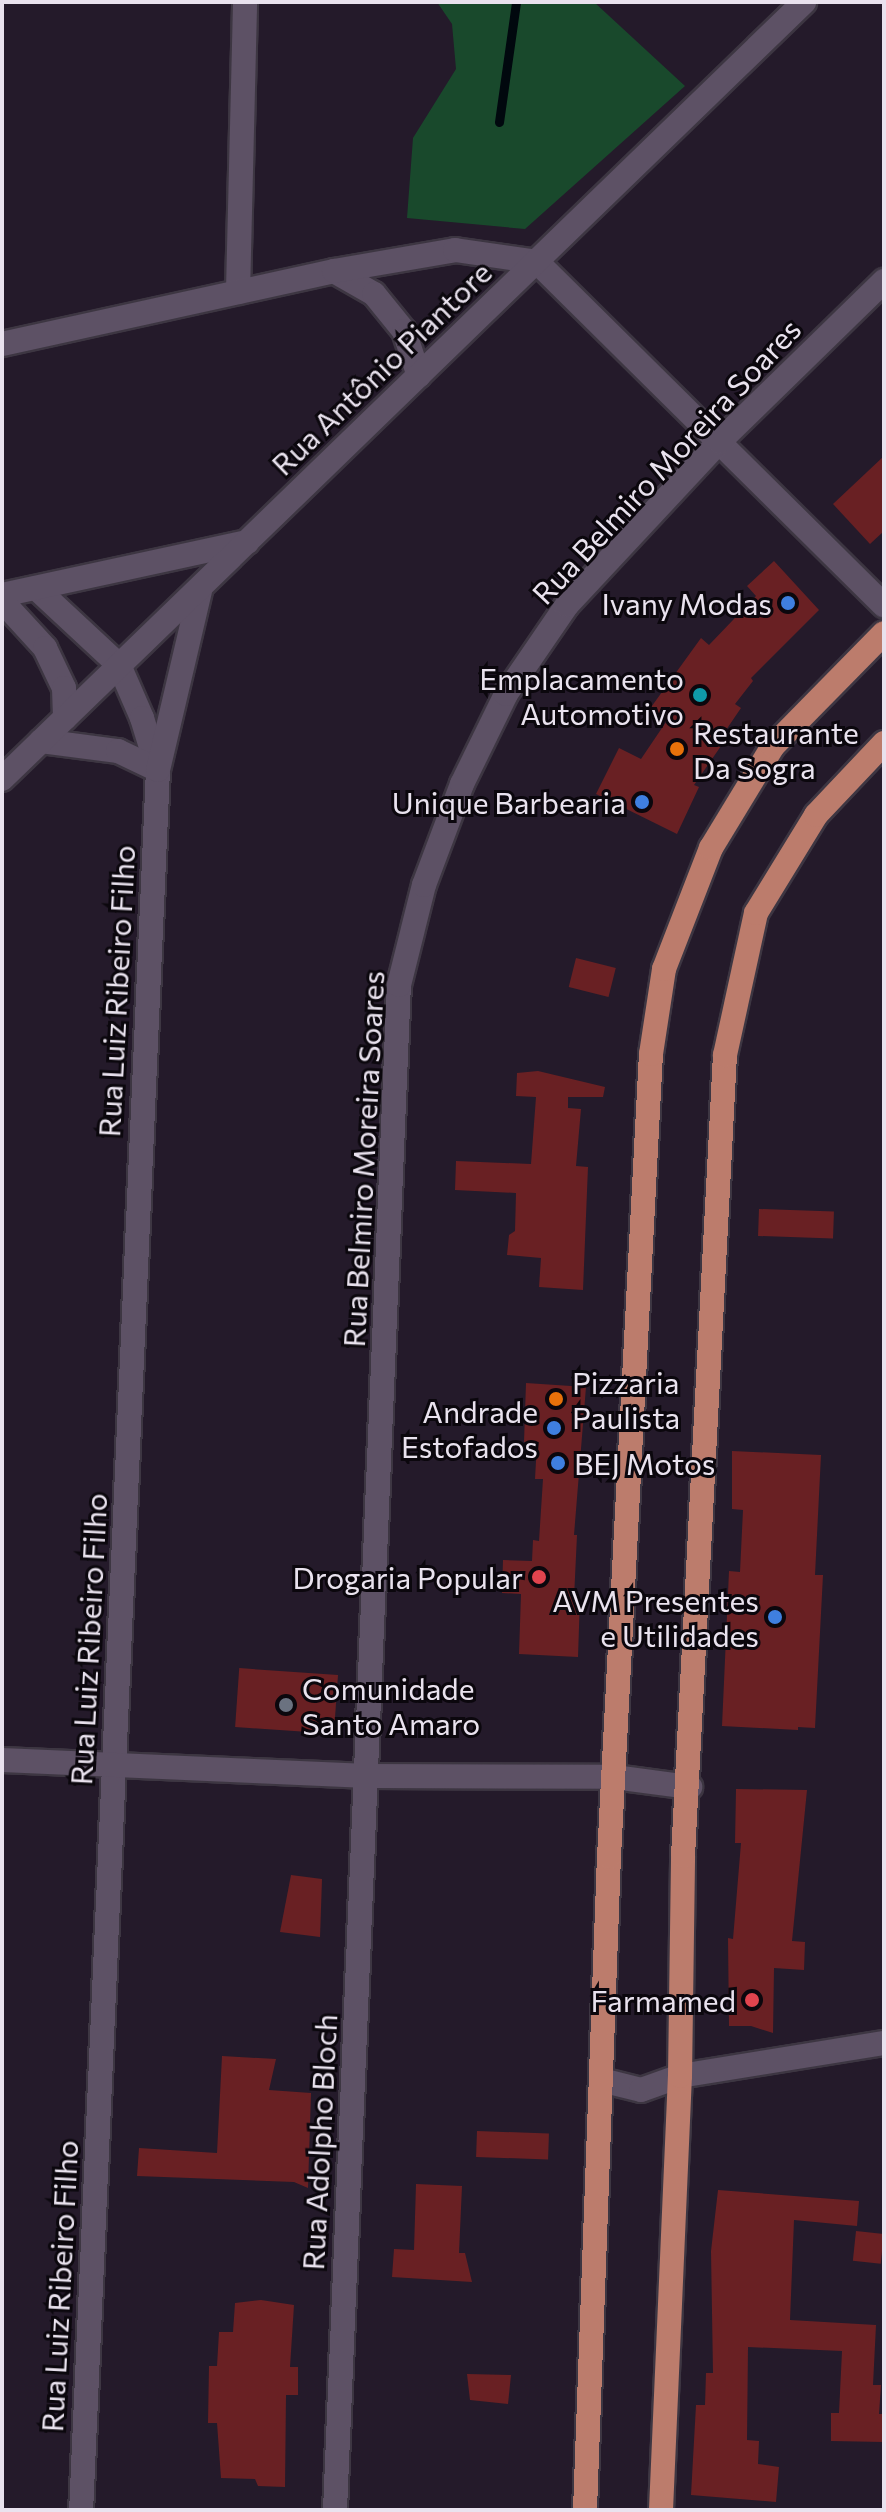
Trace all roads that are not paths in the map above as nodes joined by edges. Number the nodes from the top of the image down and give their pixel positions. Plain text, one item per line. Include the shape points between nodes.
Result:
1 (245, 2) edge
2 (804, 2) edge
3 (537, 262) junction
4 (334, 271) junction
5 (884, 281) edge
6 (238, 292) junction
7 (2, 344) edge
8 (419, 376) junction
9 (719, 442) junction
10 (247, 542) junction
11 (201, 587) junction
12 (36, 588) junction
13 (2, 598) edge
14 (884, 605) edge
15 (884, 633) edge
16 (119, 665) junction
17 (65, 718) junction
18 (41, 741) junction
19 (884, 743) edge
20 (158, 770) junction
21 (2, 779) edge
22 (2, 1760) edge
23 (114, 1765) junction
24 (368, 1776) junction
25 (614, 1777) junction
26 (690, 1787) junction
27 (884, 2043) edge
28 (680, 2076) junction
29 (601, 2080) junction
30 (81, 2510) edge
31 (335, 2510) edge
32 (585, 2510) edge
33 (661, 2510) edge

1 - 6 street
2 - 3 street, Rua Antônio Piantore
3 - 4 street via 455,250
3 - 8 street, Rua Antônio Piantore
3 - 9 street
4 - 6 street
4 - 8 street via 374,294 384,306 404,331
5 - 9 street, Rua Belmiro Moreira Soares
6 - 7 street
8 - 10 street, Rua Antônio Piantore
9 - 14 street
9 - 24 street, Rua Belmiro Moreira Soares via 567,605 506,694 462,784 424,885 399,985
10 - 11 street, Rua Antônio Piantore
10 - 12 street
11 - 16 street, Rua Antônio Piantore
11 - 20 street, Rua Luiz Ribeiro Filho
12 - 13 street
12 - 16 street
13 - 17 street via 45,648 64,688
15 - 25 main road via 773,746 711,848 664,969 651,1054
16 - 17 street, Rua Antônio Piantore
16 - 20 street, Rua Luiz Ribeiro Filho
17 - 18 street, Rua Antônio Piantore
18 - 20 street via 118,751
18 - 21 street, Rua Antônio Piantore
19 - 26 main road via 816,815 756,913 725,1055
20 - 23 street, Rua Luiz Ribeiro Filho
22 - 23 street
23 - 24 street
23 - 30 street, Rua Luiz Ribeiro Filho
24 - 25 street
24 - 31 street, Rua Adolpho Bloch
25 - 26 street
25 - 29 main road
26 - 28 main road via 683,1856
27 - 28 street
28 - 29 street via 641,2090
28 - 33 main road
29 - 32 main road

